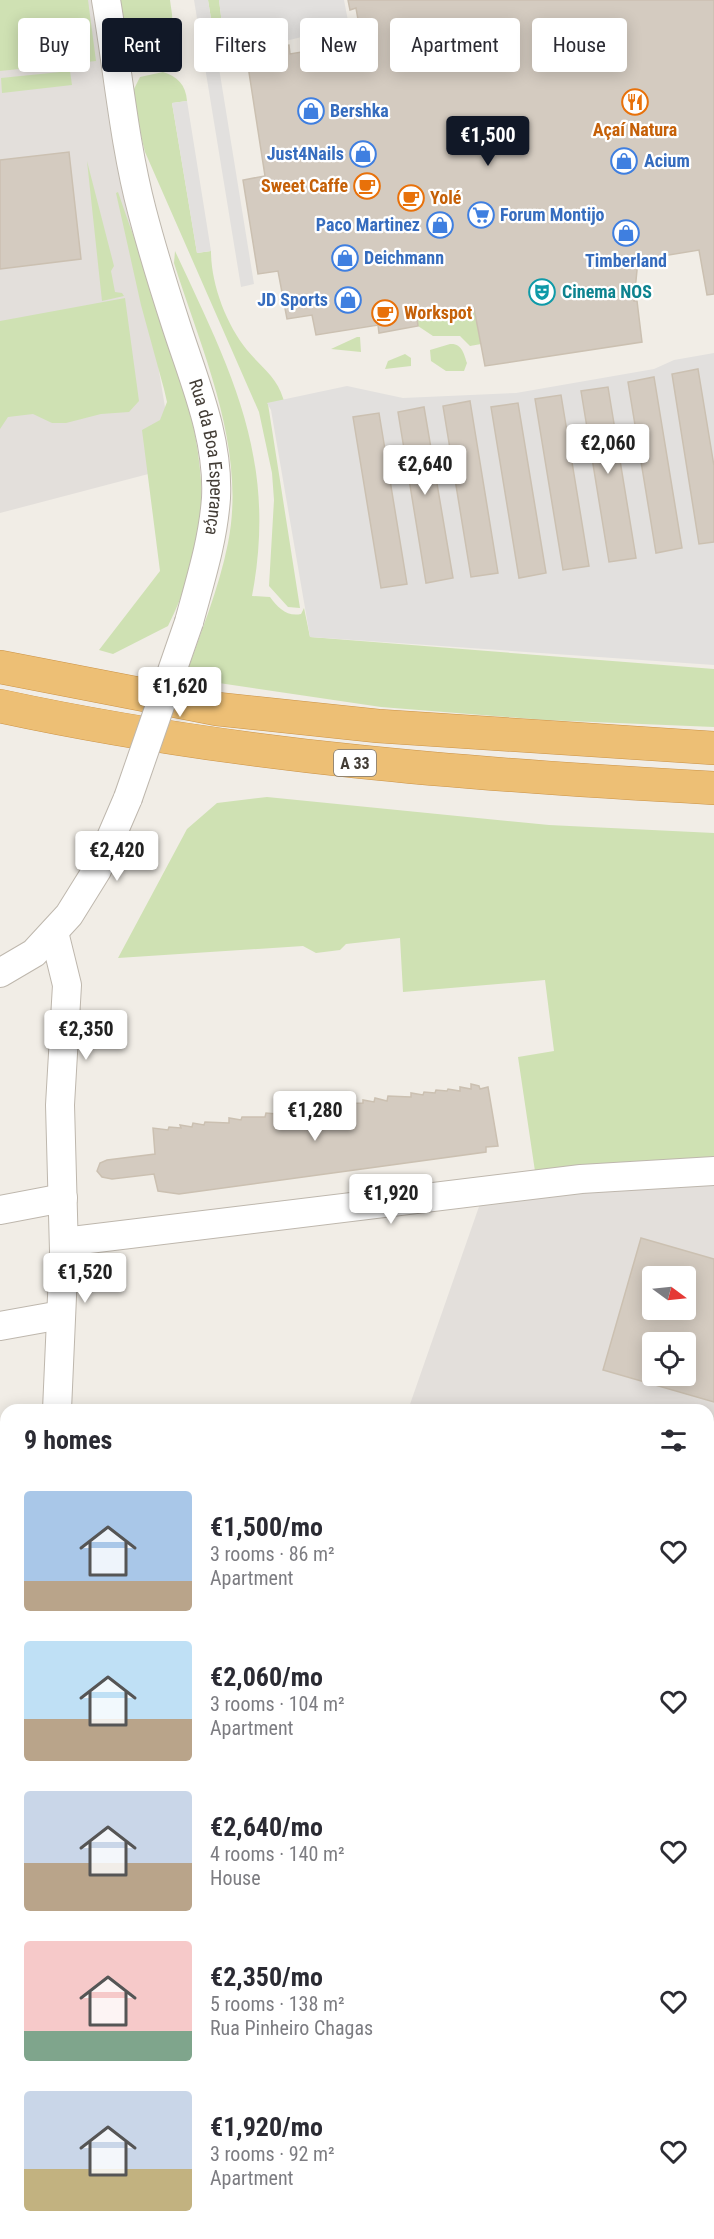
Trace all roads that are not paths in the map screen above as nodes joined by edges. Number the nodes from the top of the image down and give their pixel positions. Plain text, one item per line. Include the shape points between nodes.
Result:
1 (106, 0) edge
2 (0, 668) edge
3 (0, 706) edge
4 (714, 748) edge
5 (714, 788) edge
6 (54, 932) junction
7 (0, 973) edge
8 (714, 1171) edge
9 (63, 1198) junction
10 (0, 1210) edge
11 (64, 1242) junction
12 (61, 1315) junction
13 (0, 1326) edge
14 (57, 1404) edge

1 - 6 street, Rua da Boa Esperança, bridge via 142,210 197,386 212,445 216,497 210,548 189,622 128,798 97,870
2 - 4 highway, A 33 via 218,709 378,726
3 - 5 highway, A 33 via 134,732 362,764
6 - 7 street, Rua da Boa Esperança via 34,953
6 - 9 street via 67,985 60,1105
8 - 11 street via 581,1179
9 - 10 street
9 - 11 street
11 - 12 street
12 - 13 street
12 - 14 street

